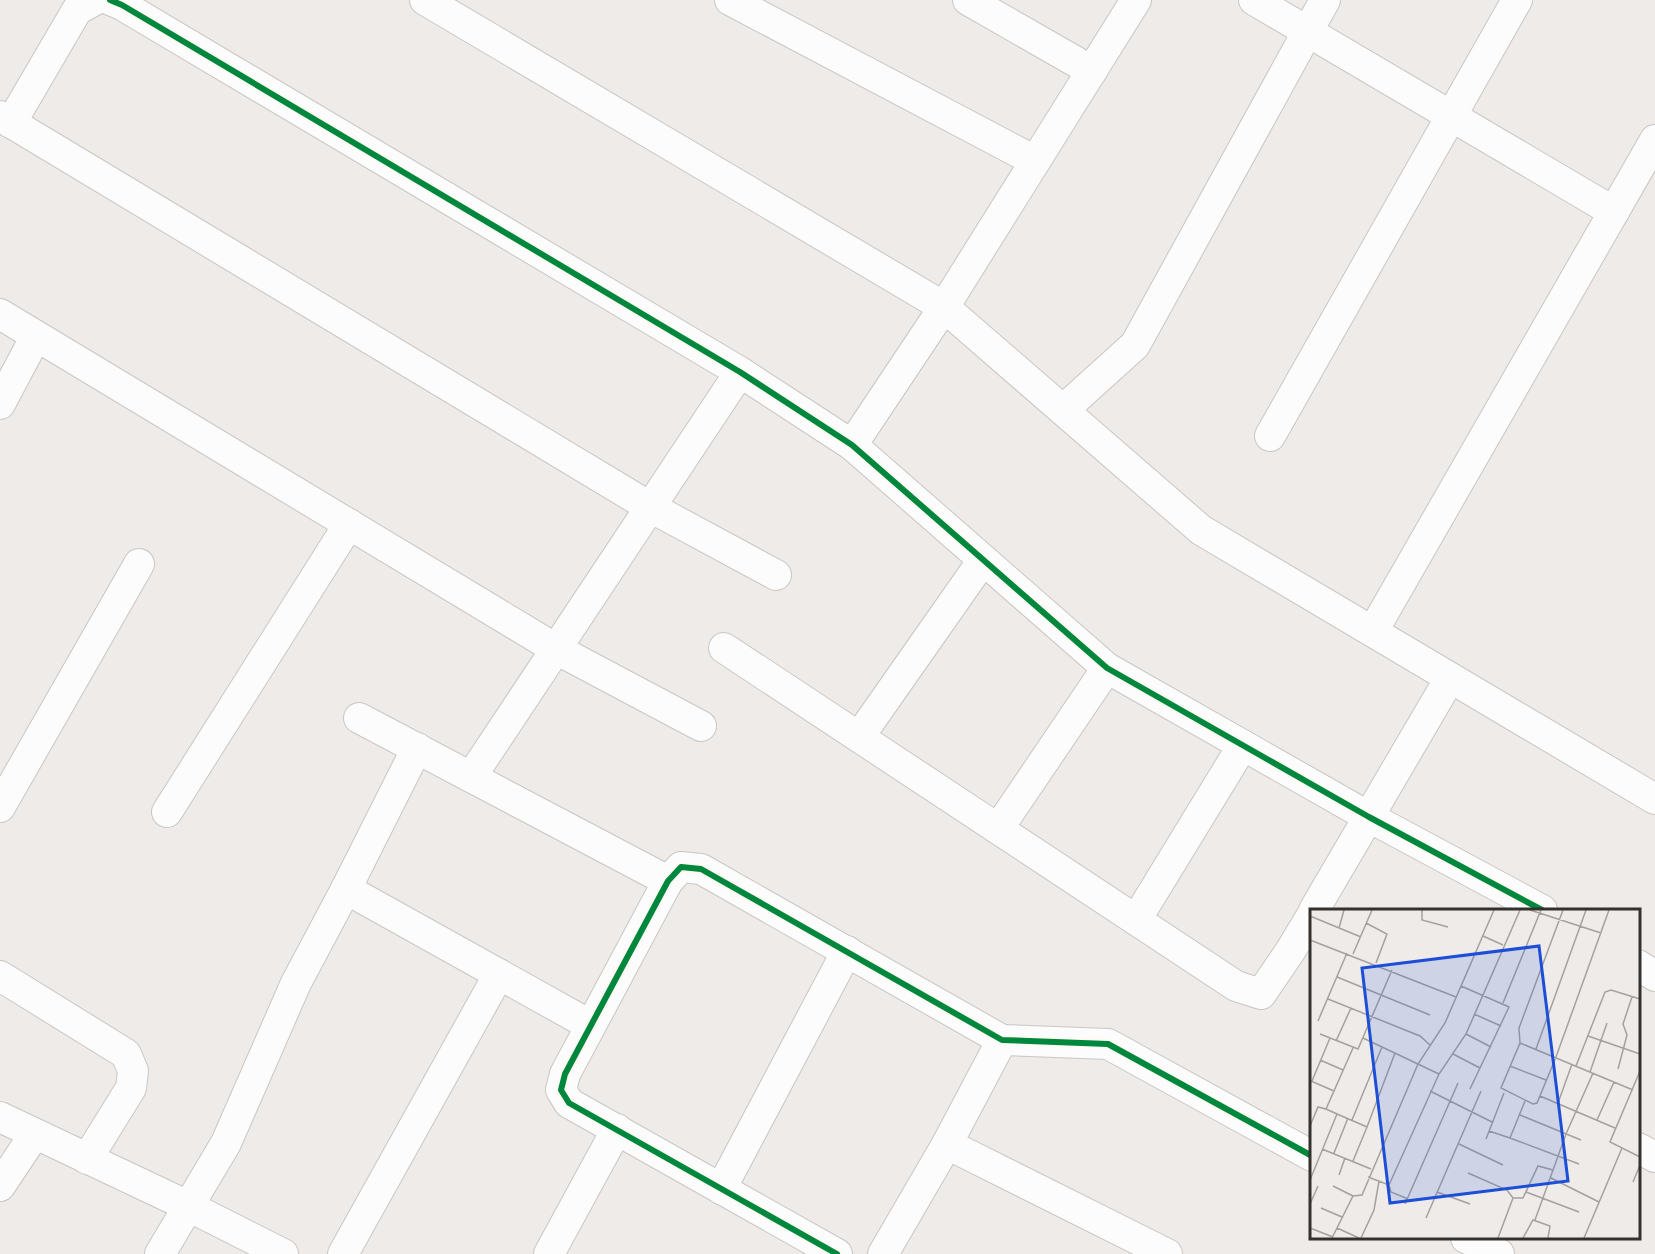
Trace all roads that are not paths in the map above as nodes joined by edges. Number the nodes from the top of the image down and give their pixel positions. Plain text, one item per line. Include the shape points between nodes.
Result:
1 (425, 0) edge
2 (730, 0) edge
3 (968, 0) edge
4 (1136, 0) edge
5 (1254, 0) edge
6 (1325, 0) edge
7 (1517, 0) edge
8 (113, 1) edge
9 (1307, 32) junction
10 (1092, 71) junction
11 (1450, 117) junction
12 (6, 119) edge
13 (1655, 140) edge
14 (1035, 161) junction
15 (1614, 212) junction
16 (944, 307) junction
17 (0, 314) edge
18 (36, 336) junction
19 (740, 372) junction
20 (0, 404) edge
21 (1062, 410) junction
22 (1270, 436) dead end
23 (852, 445) junction
24 (650, 507) junction
25 (349, 524) junction
26 (983, 560) junction
27 (139, 564) dead end
28 (776, 575) dead end
29 (1372, 632) junction
30 (724, 648) dead end
31 (556, 649) junction
32 (1107, 668) junction
33 (1449, 678) junction
34 (359, 718) dead end
35 (701, 726) dead end
36 (859, 737) junction
37 (1243, 746) junction
38 (417, 748) junction
39 (471, 777) junction
40 (1655, 799) edge
41 (0, 807) edge
42 (167, 812) dead end
43 (1369, 817) junction
44 (998, 829) junction
45 (668, 881) junction
46 (346, 889) junction
47 (1315, 909) edge
48 (1540, 909) edge
49 (1310, 919) edge
50 (1136, 920) junction
51 (847, 951) junction
52 (1301, 956) edge
53 (1640, 966) edge
54 (499, 974) junction
55 (0, 975) edge
56 (1655, 976) edge
57 (590, 1025) junction
58 (1002, 1040) junction
59 (0, 1118) edge
60 (617, 1129) junction
61 (34, 1135) junction
62 (947, 1144) junction
63 (1640, 1149) edge
64 (1310, 1155) edge
65 (1655, 1157) edge
66 (87, 1159) junction
67 (0, 1186) edge
68 (721, 1189) junction
69 (188, 1206) junction
70 (1468, 1239) edge
71 (553, 1253) edge
72 (160, 1254) edge
73 (283, 1254) edge
74 (343, 1254) edge
75 (837, 1254) edge
76 (883, 1254) edge
77 (1167, 1254) edge
78 (1499, 1254) edge

1 - 16 street
2 - 14 street
3 - 10 street
4 - 10 street
5 - 9 street
6 - 9 street
7 - 11 street
8 - 12 street via 77,10
8 - 19 street
9 - 11 street
9 - 21 street via 1135,345
10 - 14 street
11 - 15 street
11 - 22 street
12 - 24 street
13 - 15 street
14 - 16 street
15 - 29 street
16 - 21 street
16 - 23 street
17 - 18 street
18 - 20 street
18 - 25 street
19 - 23 street
19 - 24 street
21 - 29 street via 1201,530
23 - 26 street
24 - 28 street
24 - 31 street
25 - 31 street
25 - 42 street
26 - 32 street
26 - 36 street
27 - 41 street
29 - 33 street
30 - 36 street
31 - 35 street
31 - 39 street
32 - 37 street
32 - 44 street
33 - 40 street
33 - 43 street
34 - 38 street
36 - 44 street
37 - 43 street
37 - 50 street
38 - 39 street
38 - 46 street
39 - 45 street
43 - 47 street
43 - 48 street
44 - 50 street
45 - 51 street via 681,867 701,869
45 - 57 street
46 - 54 street
46 - 69 street via 296,982 226,1143
49 - 52 street
50 - 52 street via 1236,986 1261,994
51 - 58 street
51 - 68 street
53 - 56 street
54 - 57 street
54 - 74 street
55 - 66 street via 126,1054 133,1071 131,1088
57 - 60 street via 561,1090 570,1103
58 - 62 street
58 - 64 street via 1108,1044
59 - 61 street
60 - 68 street
60 - 71 street
61 - 66 street
61 - 67 street
62 - 76 street
62 - 77 street
63 - 65 street
66 - 69 street
68 - 75 street
69 - 72 street
69 - 73 street
70 - 78 street

